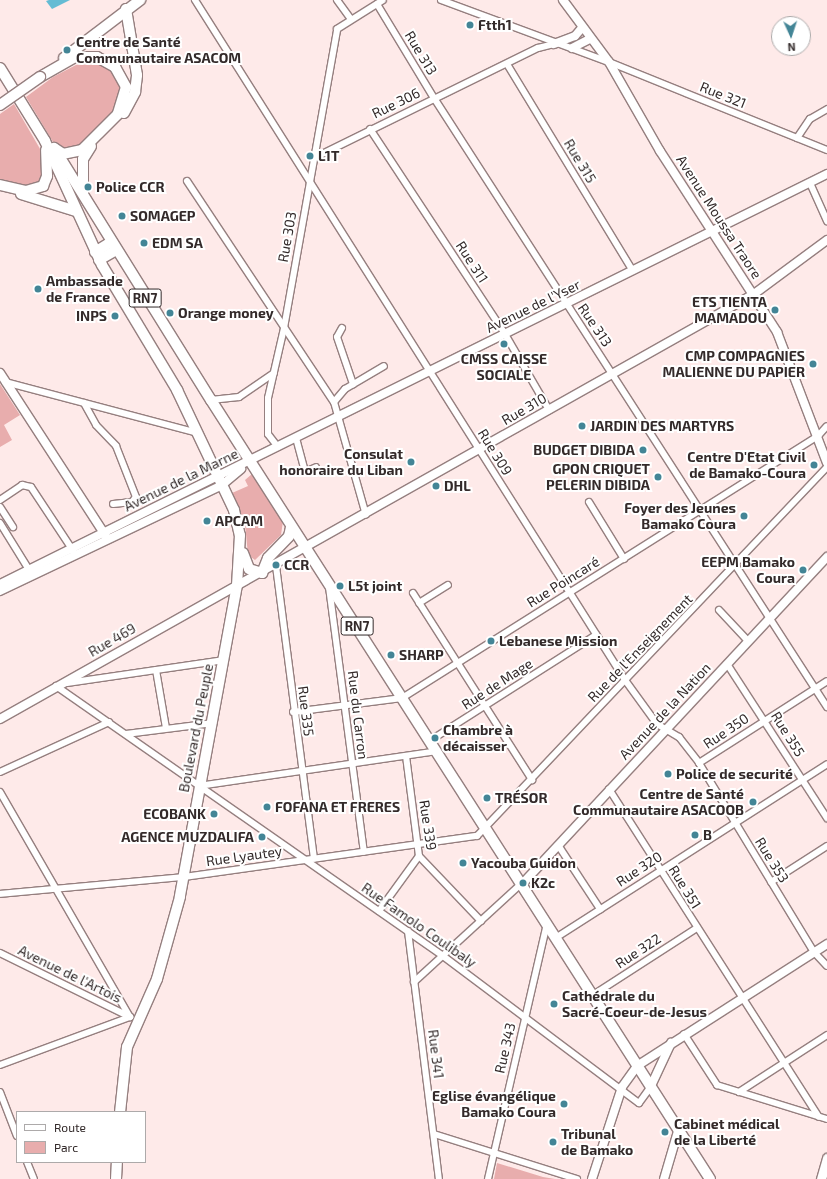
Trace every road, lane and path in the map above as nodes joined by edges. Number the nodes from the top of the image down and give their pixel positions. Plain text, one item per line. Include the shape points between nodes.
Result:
1 (140, 0) edge
2 (195, 0) edge
3 (337, 0) edge
4 (383, 0) edge
5 (441, 0) edge
6 (563, 0) edge
7 (377, 4) junction
8 (130, 5) edge
9 (350, 18) junction
10 (582, 28) junction
11 (590, 39) junction
12 (554, 44) junction
13 (572, 48) junction
14 (609, 62) junction
15 (506, 64) junction
16 (0, 68) edge
17 (40, 76) junction
18 (434, 98) junction
19 (0, 105) edge
20 (827, 109) edge
21 (370, 129) junction
22 (797, 138) junction
23 (45, 140) junction
24 (54, 148) junction
25 (827, 150) edge
26 (316, 157) junction
27 (827, 174) edge
28 (187, 181) dead end
29 (309, 181) junction
30 (810, 183) junction
31 (0, 185) edge
32 (0, 188) edge
33 (83, 193) junction
34 (76, 211) junction
35 (827, 221) edge
36 (713, 232) junction
37 (827, 240) edge
38 (114, 246) junction
39 (97, 256) junction
40 (632, 271) junction
41 (754, 294) junction
42 (566, 304) junction
43 (284, 328) junction
44 (342, 328) dead end
45 (505, 334) junction
46 (384, 366) dead end
47 (429, 371) junction
48 (0, 373) edge
49 (274, 373) junction
50 (613, 373) junction
51 (5, 382) junction
52 (353, 384) junction
53 (210, 400) junction
54 (334, 402) junction
55 (84, 403) junction
56 (549, 410) junction
57 (339, 416) junction
58 (827, 426) edge
59 (198, 433) junction
60 (818, 436) junction
61 (296, 438) junction
62 (278, 447) junction
63 (480, 449) junction
64 (250, 462) junction
65 (827, 463) edge
66 (827, 467) edge
67 (316, 468) dead end
68 (220, 480) junction
69 (0, 500) edge
70 (589, 502) dead end
71 (113, 504) dead end
72 (0, 507) edge
73 (702, 509) junction
74 (366, 515) junction
75 (0, 523) edge
76 (291, 526) junction
77 (13, 527) dead end
78 (105, 535) junction
79 (240, 543) junction
80 (307, 548) junction
81 (73, 550) junction
82 (827, 556) edge
83 (624, 558) junction
84 (737, 564) junction
85 (276, 566) junction
86 (30, 572) junction
87 (262, 573) junction
88 (328, 582) junction
89 (0, 584) edge
90 (237, 585) junction
91 (448, 585) dead end
92 (0, 591) edge
93 (413, 593) dead end
94 (570, 593) junction
95 (419, 603) junction
96 (719, 610) dead end
97 (770, 617) junction
98 (596, 635) junction
99 (748, 641) junction
100 (224, 660) junction
101 (456, 664) junction
102 (727, 664) junction
103 (156, 670) junction
104 (625, 680) junction
105 (827, 681) edge
106 (58, 685) junction
107 (815, 688) junction
108 (402, 698) junction
109 (344, 705) junction
110 (483, 707) junction
111 (827, 707) edge
112 (294, 712) junction
113 (0, 719) edge
114 (765, 719) junction
115 (109, 722) junction
116 (213, 723) junction
117 (166, 728) junction
118 (667, 730) junction
119 (126, 734) junction
120 (431, 740) junction
121 (438, 751) junction
122 (406, 756) junction
123 (699, 763) junction
124 (352, 764) junction
125 (827, 764) edge
126 (302, 771) junction
127 (0, 772) edge
128 (803, 779) junction
129 (532, 780) junction
130 (198, 786) junction
131 (609, 789) junction
132 (0, 792) edge
133 (827, 818) edge
134 (735, 823) junction
135 (486, 828) junction
136 (418, 845) junction
137 (558, 845) junction
138 (827, 846) edge
139 (364, 852) junction
140 (419, 856) junction
141 (314, 859) junction
142 (306, 860) junction
143 (660, 870) junction
144 (184, 877) junction
145 (771, 882) junction
146 (523, 883) junction
147 (58, 888) junction
148 (0, 894) edge
149 (600, 909) junction
150 (378, 912) junction
151 (481, 921) junction
152 (547, 922) junction
153 (697, 928) junction
154 (408, 931) junction
155 (557, 937) junction
156 (827, 944) edge
157 (814, 952) junction
158 (0, 953) edge
159 (443, 956) junction
160 (827, 966) edge
161 (414, 982) junction
162 (593, 995) junction
163 (742, 997) junction
164 (525, 1016) junction
165 (130, 1017) junction
166 (684, 1034) junction
167 (827, 1035) edge
168 (671, 1043) junction
169 (786, 1063) junction
170 (0, 1065) edge
171 (637, 1066) junction
172 (622, 1087) junction
173 (650, 1088) junction
174 (0, 1092) edge
175 (739, 1092) junction
176 (6, 1109) junction
177 (120, 1111) edge
178 (0, 1112) edge
179 (819, 1116) junction
180 (827, 1119) edge
181 (678, 1131) junction
182 (16, 1134) edge
183 (434, 1134) junction
184 (493, 1155) junction
185 (827, 1158) edge
186 (27, 1163) edge
187 (117, 1163) edge
188 (34, 1179) edge
189 (116, 1179) edge
190 (439, 1179) edge
191 (488, 1179) edge
192 (577, 1179) edge
193 (592, 1179) edge
194 (664, 1179) edge
195 (710, 1179) edge
196 (820, 1179) edge

1 - 8 main road
2 - 29 street, Rue 309
3 - 9 street
4 - 7 street
5 - 12 street, Rue 321
6 - 10 street, Avenue Moussa Traore
7 - 9 street
7 - 18 street, Rue 313
8 - 17 main road
8 - 33 main road via 137,75 135,92 120,118 85,153
9 - 26 street, Rue 303 via 337,29
10 - 11 street, Avenue Moussa Traore
10 - 12 street via 576,36
11 - 13 street
11 - 14 street, Avenue Moussa Traore
12 - 13 street, Rue 321
12 - 15 street, Rue 306
13 - 14 street, Rue 321
14 - 22 street, Rue 321
14 - 36 street, Avenue Moussa Traore via 660,151
15 - 18 street, Rue 306
15 - 40 street, Rue 315
16 - 23 main road, RN7
17 - 19 main road, bridge
17 - 24 main road via 76,57 96,57 115,66 126,87 118,114 82,150 63,154
18 - 21 street, Rue 306
18 - 42 street, Rue 313
20 - 22 street via 810,119
21 - 26 street, Rue 306
21 - 45 street, Rue 311
22 - 25 street, Rue 321
23 - 24 main road, RN7
23 - 31 main road via 48,170 43,186 26,191
23 - 34 main road
24 - 33 main road, RN7
26 - 29 street, Rue 303
27 - 30 street, Avenue de l'Yser
28 - 43 street
29 - 43 street, Rue 303
29 - 47 street, Rue 309
30 - 35 street
30 - 36 street, Avenue de l'Yser
32 - 34 main road
33 - 38 main road, RN7
34 - 39 main road
36 - 40 street, Avenue de l'Yser
36 - 41 street, Avenue Moussa Traore
37 - 41 street, Rue 310
38 - 39 main road
38 - 53 main road, RN7
39 - 59 main road via 163,364
40 - 42 street, Avenue de l'Yser
41 - 50 street, Rue 310
41 - 60 street, Avenue Moussa Traore via 777,332
42 - 45 street, Avenue de l'Yser
42 - 50 street, Rue 313
43 - 49 street, Rue 303
43 - 54 street
44 - 52 street via 337,337
45 - 47 street, Avenue de l'Yser
45 - 56 street, Rue 311
46 - 52 street
47 - 57 street, Avenue de l'Yser
47 - 63 street, Rue 309
48 - 51 street
49 - 53 street via 239,397
49 - 62 street, Rue 303 via 267,423
50 - 56 street, Rue 310
50 - 73 street, Rue 313
51 - 55 street
51 - 78 street
52 - 54 street
53 - 64 main road, RN7
54 - 57 street
55 - 59 street
55 - 71 street via 96,424 116,446 136,497 132,502
56 - 63 street, Rue 310
57 - 61 street, Avenue de l'Yser
57 - 74 street
58 - 60 street, Rue Poincaré
59 - 68 main road
60 - 65 street, Avenue Moussa Traore
60 - 73 street, Rue Poincaré
61 - 62 street, Avenue de l'Yser
61 - 67 street via 305,472
62 - 64 street, Avenue de l'Yser
63 - 74 street, Rue 310
63 - 94 street, Rue 309
64 - 68 street, Avenue de la Marne
64 - 76 main road, RN7
66 - 84 street, Rue de l'Enseignement
68 - 78 street, Avenue de la Marne
68 - 79 main road via 234,510
69 - 81 street via 22,485 31,487
70 - 83 street
72 - 77 street
73 - 83 street, Rue Poincaré
73 - 84 street, Rue 313
74 - 80 street, Rue 310
75 - 86 street
76 - 80 main road, RN7
76 - 87 main road via 289,536 268,558
78 - 81 street, Avenue de la Marne
79 - 87 main road via 249,570
79 - 90 main road, Boulevard du Peuple
80 - 85 street, Rue 310
80 - 88 main road, RN7
81 - 86 street, Avenue de la Marne
82 - 97 street, Avenue de la Nation
83 - 94 street, Rue Poincaré
84 - 97 street, Rue 313
84 - 104 street, Rue de l'Enseignement
85 - 87 street, Rue 469
85 - 112 street, Rue 335
86 - 89 street, Avenue de la Marne
86 - 92 street, Avenue de la Marne
87 - 90 street, Rue 469
88 - 108 main road, RN7
88 - 109 street, Rue du Carron
90 - 100 main road, Boulevard du Peuple
90 - 106 street, Rue 469
91 - 95 street
93 - 95 street
94 - 98 street, Rue 309
94 - 101 street, Rue Poincaré
95 - 101 street
96 - 99 street
97 - 99 street, Avenue de la Nation
97 - 107 street, Rue 313
98 - 104 street, Rue 309
98 - 110 street, Rue de Mage
99 - 102 street, Avenue de la Nation
100 - 103 street
100 - 116 main road, Boulevard du Peuple
101 - 108 street, Rue Poincaré
101 - 110 street
102 - 114 street, Rue 355
102 - 118 street, Avenue de la Nation
103 - 106 street
103 - 117 street
104 - 118 street, Rue 309 via 657,724
104 - 129 street, Rue de l'Enseignement
105 - 107 street, Rue 350
106 - 113 street, Rue 469
106 - 115 street, Rue Famolo Coulibaly
107 - 111 street, Rue 313
107 - 114 street, Rue 350
108 - 109 street, Rue Poincaré
108 - 120 main road, RN7
109 - 112 street, Rue Poincaré
109 - 124 street, Rue du Carron
110 - 120 street, Rue de Mage
110 - 129 street
112 - 126 street, Rue 335
114 - 123 street, Rue 350
114 - 128 street, Rue 355
115 - 119 street, Rue Famolo Coulibaly
115 - 127 street
116 - 117 street
116 - 130 main road, Boulevard du Peuple
117 - 119 street
118 - 123 street, Rue 309 via 679,737
118 - 131 street, Avenue de la Nation
119 - 130 street, Rue Famolo Coulibaly
120 - 121 main road, RN7
121 - 122 street
121 - 135 main road, RN7
122 - 124 street
122 - 136 street, Rue 339
123 - 134 street, Rue 353
124 - 126 street
124 - 139 street, Rue du Carron
125 - 128 street, Rue 320
126 - 130 street
126 - 141 street, Rue 335
128 - 133 street, Rue 355
128 - 134 street, Rue 320
129 - 135 street, Rue de l'Enseignement
130 - 142 street, Rue Famolo Coulibaly
130 - 144 main road, Boulevard du Peuple
131 - 137 street, Avenue de la Nation
131 - 143 street, Rue 351
132 - 147 street
134 - 143 street, Rue 320
134 - 145 street, Rue 353
135 - 136 street, Rue Lyautey via 474,837
135 - 146 main road, RN7
136 - 139 street, Rue Lyautey
136 - 140 street, Rue 339
137 - 146 street, Avenue de la Nation
137 - 149 street
138 - 145 street
139 - 141 street, Rue Lyautey
140 - 150 street
140 - 151 street, Rue 339
141 - 142 street, Rue Lyautey
142 - 144 street, Rue Lyautey
142 - 150 street, Rue Famolo Coulibaly
143 - 149 street, Rue 320
143 - 153 street, Rue 351
144 - 147 street, Rue Lyautey
144 - 177 main road, Boulevard du Peuple via 157,979 127,1047
145 - 157 street, Rue 353
146 - 151 street
146 - 152 main road, RN7
147 - 148 street, Rue Lyautey
147 - 165 street
149 - 155 street, Rue 320
150 - 154 street, Rue Famolo Coulibaly
151 - 159 street
152 - 155 main road, RN7
152 - 164 street, Rue 343
153 - 162 street, Rue 322
153 - 163 street, Rue 351
154 - 159 street, Rue Famolo Coulibaly
154 - 161 street, Rue 341
155 - 162 main road, RN7
156 - 157 street
157 - 160 street, Rue 353
157 - 163 street
158 - 165 street, Avenue de l'Artois
159 - 161 street
159 - 164 street, Rue Famolo Coulibaly
161 - 183 street, Rue 341
162 - 171 main road, RN7
163 - 166 street
163 - 169 street, Rue 351
164 - 172 street, Rue Famolo Coulibaly
164 - 184 street, Rue 343
165 - 170 street
166 - 168 street
166 - 175 street via 717,1086
167 - 169 street
168 - 171 street
168 - 173 street
169 - 175 street
169 - 179 street, Rue 351
171 - 172 street
171 - 173 main road, RN7
172 - 173 street, Rue Famolo Coulibaly via 639,1103
172 - 193 street
173 - 181 main road, RN7
174 - 176 street
175 - 179 street
176 - 178 street
176 - 182 street
179 - 180 street
181 - 194 street
181 - 195 main road, RN7
183 - 184 street
183 - 190 street, Rue 341
184 - 191 street, Rue 343
184 - 192 street
185 - 196 main road
186 - 188 street
187 - 189 main road

